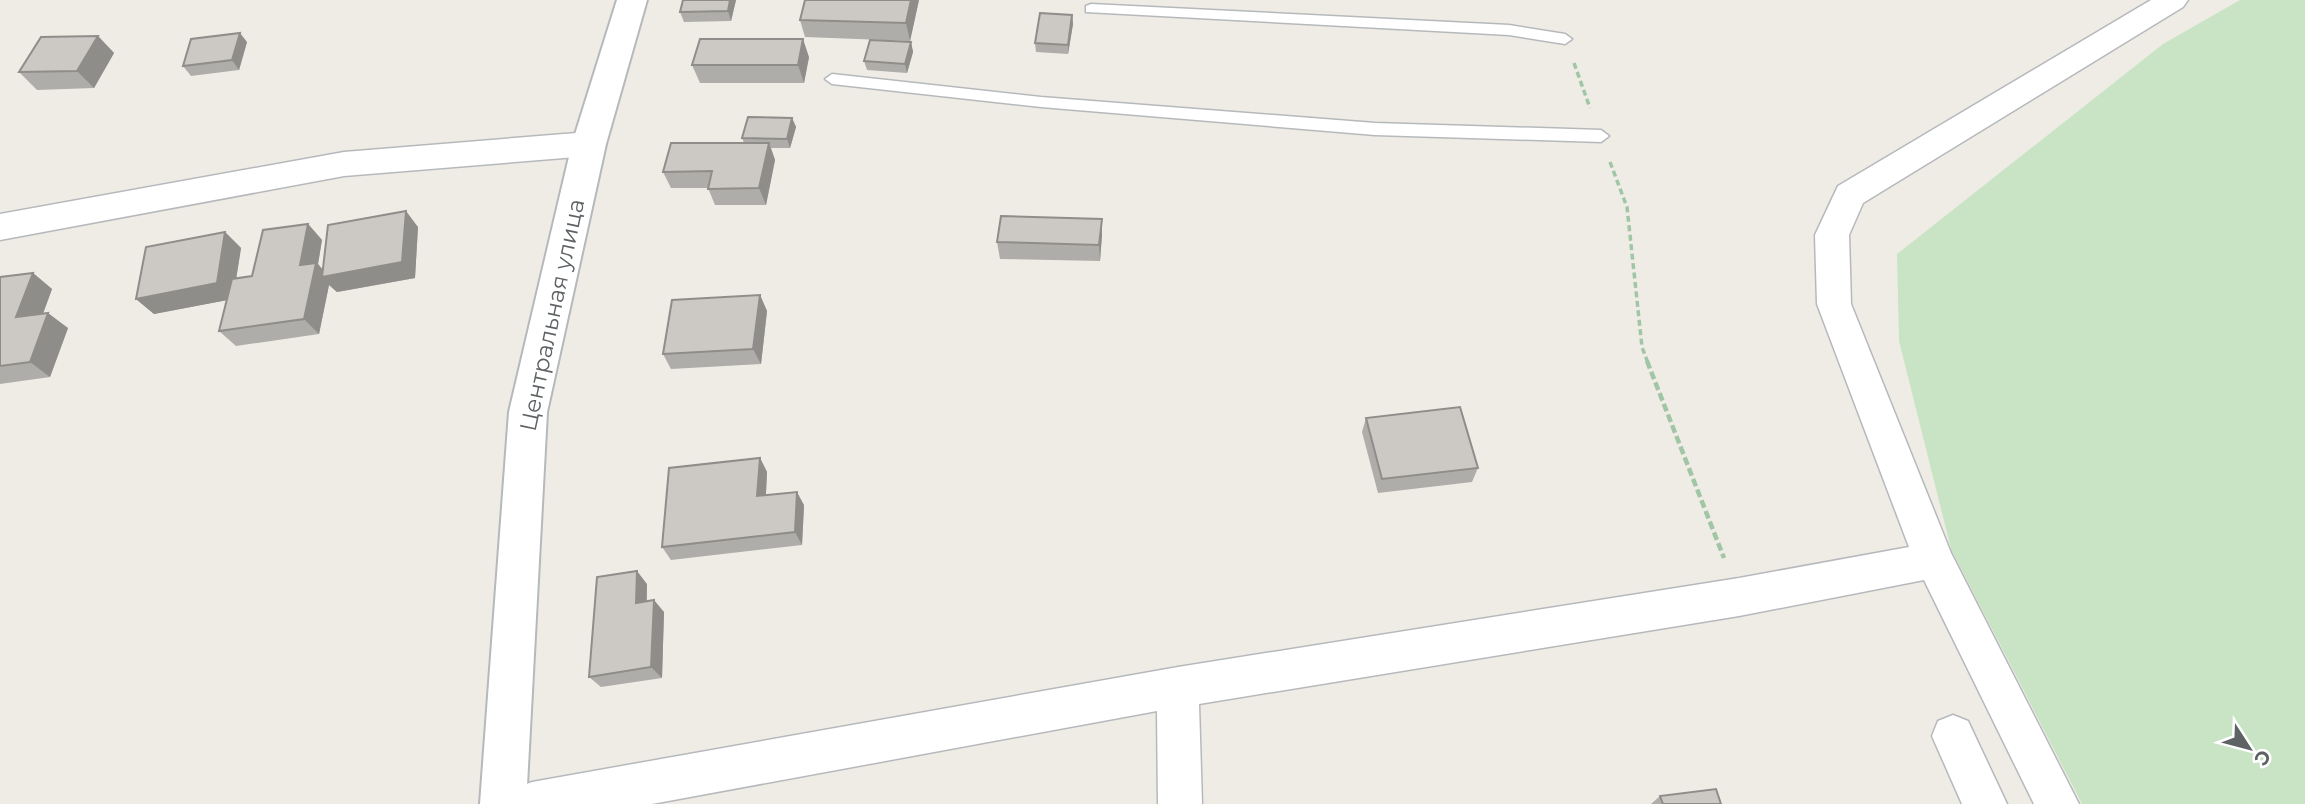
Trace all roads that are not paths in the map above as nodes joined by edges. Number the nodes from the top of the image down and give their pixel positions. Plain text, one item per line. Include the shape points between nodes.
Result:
1 (632, 0) edge
2 (2173, 0) edge
3 (1091, 9) dead end
4 (1565, 39) road end
5 (832, 79) dead end
6 (1601, 136) road end
7 (589, 144) junction
8 (0, 227) edge
9 (1934, 560) junction
10 (1178, 687) junction
11 (1953, 736) dead end
12 (503, 804) edge
13 (532, 804) edge
14 (1180, 804) edge
15 (1985, 804) edge
16 (2057, 804) edge

1 - 7 main road, Центральная улица
2 - 9 street via 1850,195 1832,235 1834,304
3 - 4 lane via 1508,30
5 - 6 lane via 1041,102 1375,129
7 - 8 street via 344,164
7 - 12 main road, Центральная улица via 528,412
9 - 10 street via 1739,597
9 - 16 street
10 - 13 street
10 - 14 street
11 - 15 street

